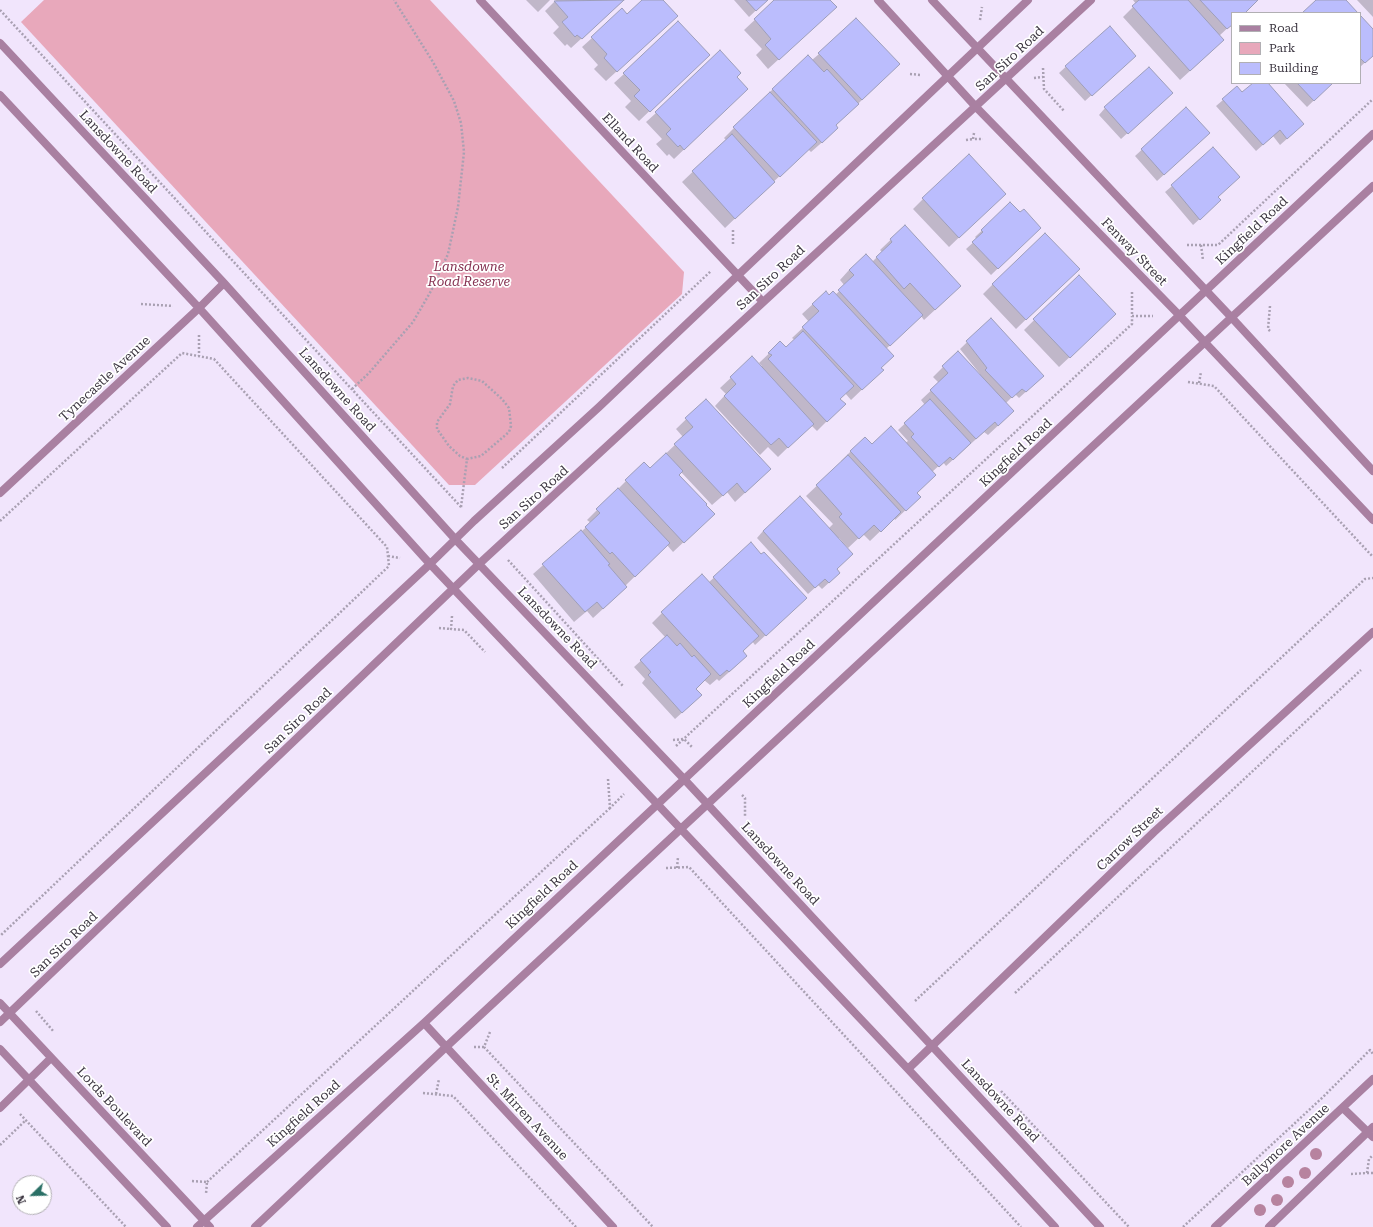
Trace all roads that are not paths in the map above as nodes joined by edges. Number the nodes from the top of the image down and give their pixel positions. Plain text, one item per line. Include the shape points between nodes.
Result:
1 (480, 0) edge
2 (878, 0) edge
3 (932, 0) edge
4 (1028, 0) edge
5 (1091, 0) edge
6 (0, 43) edge
7 (976, 48) junction
8 (948, 75) junction
9 (1005, 80) junction
10 (0, 95) edge
11 (976, 107) junction
12 (1373, 134) edge
13 (1373, 186) edge
14 (737, 276) junction
15 (224, 283) junction
16 (1206, 291) junction
17 (763, 302) junction
18 (199, 308) junction
19 (1180, 316) junction
20 (1232, 318) junction
21 (1205, 344) junction
22 (1373, 471) edge
23 (0, 493) edge
24 (1373, 520) edge
25 (455, 539) junction
26 (430, 564) junction
27 (479, 564) junction
28 (454, 589) junction
29 (1373, 632) edge
30 (684, 779) junction
31 (658, 804) junction
32 (707, 804) junction
33 (681, 829) junction
34 (0, 964) edge
35 (0, 1003) edge
36 (9, 1013) junction
37 (0, 1022) edge
38 (424, 1022) junction
39 (933, 1046) junction
40 (446, 1047) junction
41 (0, 1049) edge
42 (51, 1058) junction
43 (908, 1068) junction
44 (30, 1080) junction
45 (1371, 1085) edge
46 (0, 1108) edge
47 (1343, 1108) junction
48 (1371, 1132) edge
49 (204, 1221) junction
50 (168, 1227) edge
51 (197, 1227) edge
52 (210, 1227) edge
53 (255, 1227) edge
54 (613, 1227) edge
55 (1055, 1227) edge
56 (1100, 1227) edge
57 (1215, 1227) edge
58 (1269, 1227) edge

1 - 14 street, Elland Road
2 - 8 street, Fenway Street
3 - 7 street, Fenway Street
4 - 7 street, San Siro Road
5 - 9 street, San Siro Road
6 - 15 street, Lansdowne Road
7 - 8 street, San Siro Road
7 - 9 street, Fenway Street
8 - 11 street, Fenway Street
8 - 14 street, San Siro Road
9 - 11 street, San Siro Road
9 - 16 street, Fenway Street
10 - 18 street
11 - 17 street, San Siro Road
11 - 19 street, Fenway Street
12 - 16 street, Kingfield Road
13 - 20 street
14 - 17 street, Elland Road
14 - 25 street, San Siro Road
15 - 18 street, Tynecastle Avenue
15 - 25 street, Lansdowne Road
16 - 19 street, Kingfield Road
16 - 20 street, Fenway Street
17 - 27 street, San Siro Road
18 - 23 street, Tynecastle Avenue
18 - 26 street
19 - 21 street, Fenway Street
19 - 30 street, Kingfield Road
20 - 21 street
20 - 22 street, Fenway Street
21 - 24 street, Fenway Street
21 - 32 street
25 - 26 street, San Siro Road
25 - 27 street, Lansdowne Road
26 - 28 street
26 - 34 street, San Siro Road
27 - 28 street, San Siro Road
27 - 30 street, Lansdowne Road
28 - 31 street
28 - 36 street, San Siro Road
29 - 39 street, Carrow Street via 1154,832
30 - 31 street, Kingfield Road
30 - 32 street, Lansdowne Road
31 - 33 street
31 - 38 street, Kingfield Road
32 - 33 street
32 - 39 street, Lansdowne Road
33 - 40 street
33 - 43 street
35 - 36 street, Lords Boulevard
36 - 37 street, San Siro Road
36 - 42 street, Lords Boulevard
38 - 40 street, St. Mirren Avenue
38 - 49 street, Kingfield Road
39 - 43 street, Carrow Street
39 - 56 street, Lansdowne Road
40 - 53 street
40 - 54 street, St. Mirren Avenue
41 - 44 street
42 - 44 street
42 - 49 street, Lords Boulevard
43 - 55 street
44 - 46 street
44 - 50 street
45 - 47 street, Ballymore Avenue
47 - 48 street
47 - 57 street, Ballymore Avenue
48 - 58 street
49 - 51 street, Kingfield Road
49 - 52 street, Lords Boulevard

